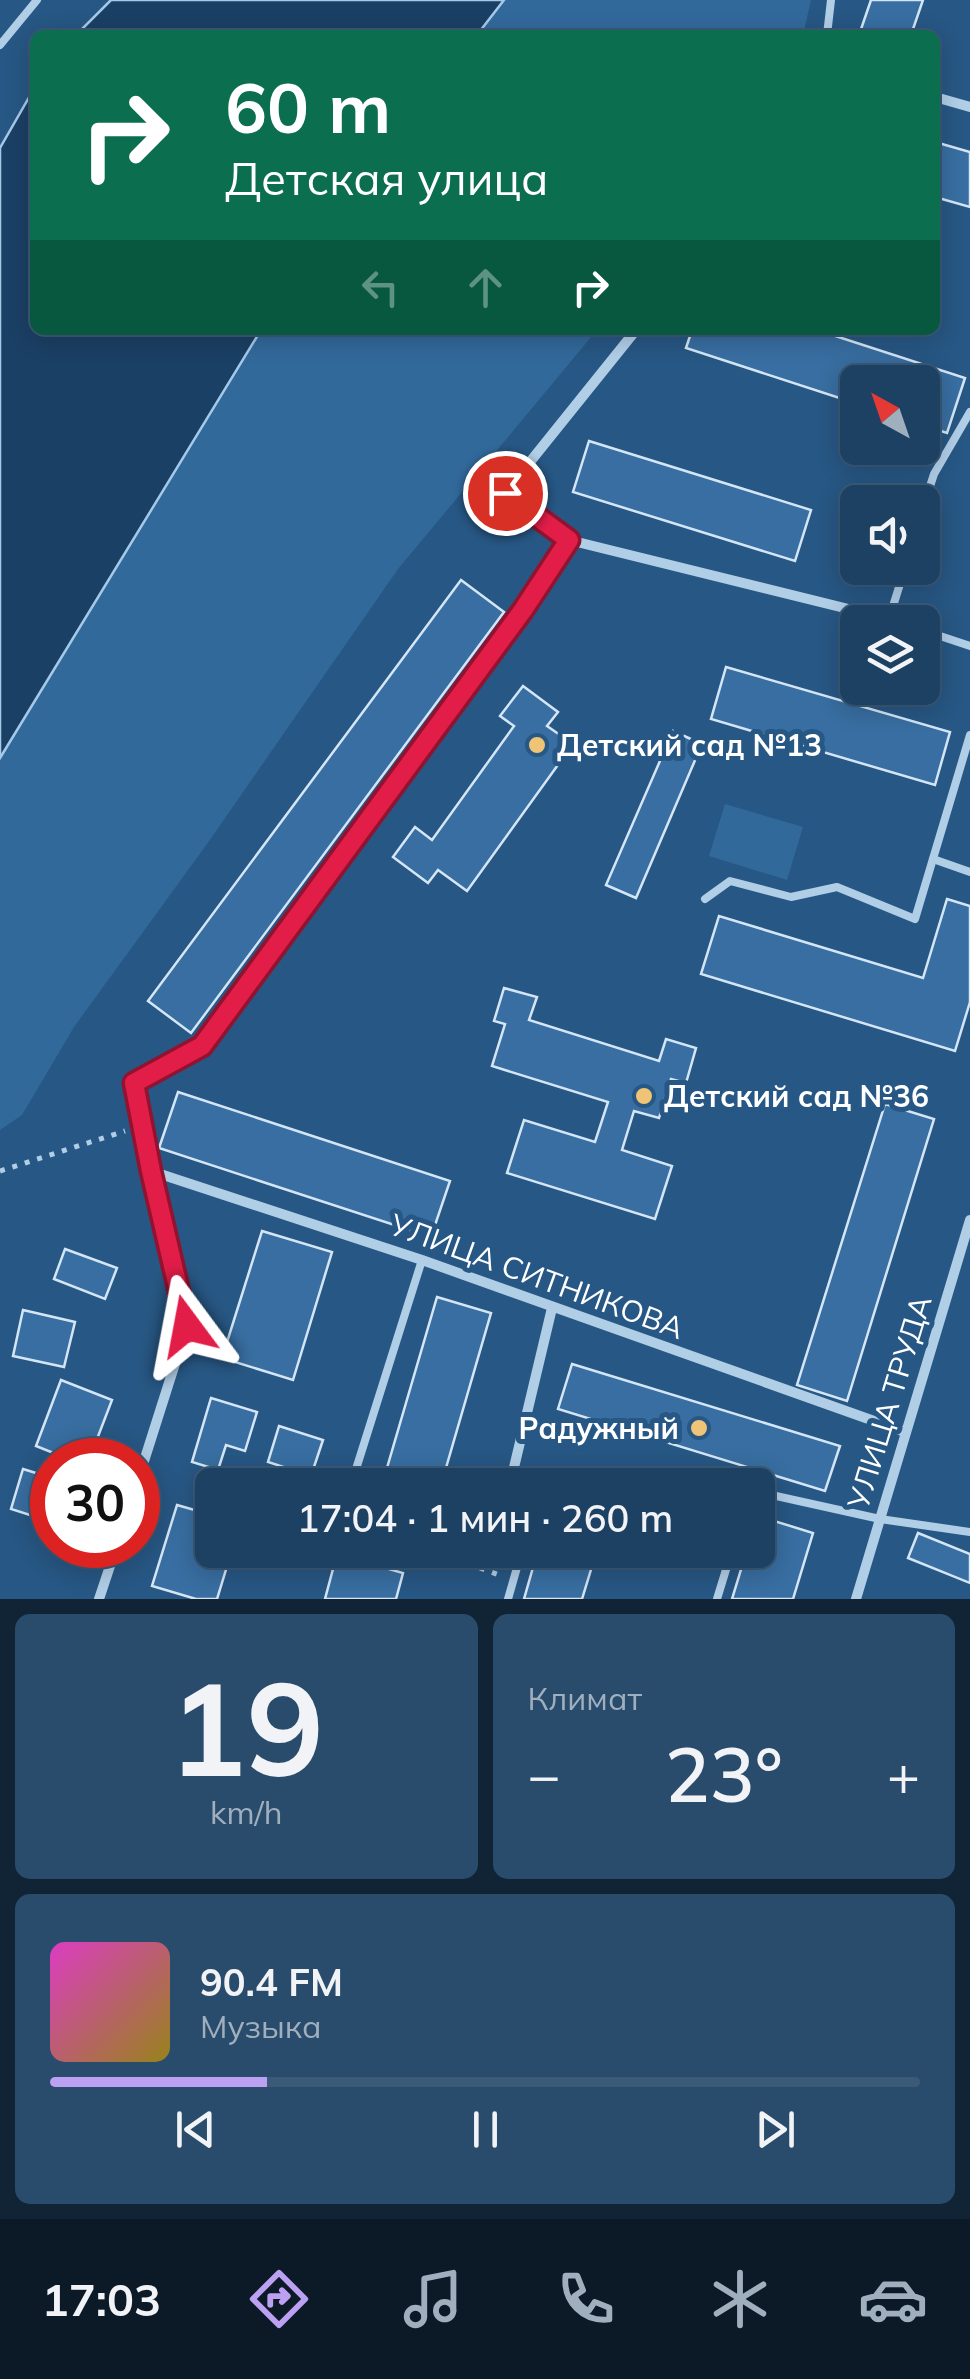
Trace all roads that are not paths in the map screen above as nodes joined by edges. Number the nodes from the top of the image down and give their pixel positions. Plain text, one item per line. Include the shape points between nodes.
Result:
1 (37, 0) edge
2 (831, 0) edge
3 (828, 30) edge
4 (0, 44) edge
5 (940, 99) edge
6 (970, 107) edge
7 (632, 335) edge
8 (970, 412) edge
9 (930, 485) edge
10 (569, 540) junction
11 (840, 608) edge
12 (940, 636) edge
13 (970, 646) edge
14 (970, 734) edge
15 (933, 859) junction
16 (970, 872) edge
17 (705, 899) dead end
18 (151, 1171) junction
19 (970, 1220) edge
20 (422, 1260) junction
21 (552, 1308) junction
22 (905, 1432) junction
23 (151, 1438) edge
24 (355, 1468) edge
25 (515, 1468) edge
26 (775, 1496) edge
27 (880, 1519) junction
28 (970, 1532) edge
29 (110, 1568) edge
30 (517, 1568) edge
31 (726, 1568) edge
32 (100, 1599) edge
33 (508, 1599) edge
34 (717, 1599) edge
35 (856, 1599) edge

1 - 4 lane
2 - 3 lane
5 - 6 street
7 - 10 street via 505,493
8 - 9 lane
10 - 11 street
10 - 18 street via 202,1046 134,1083
12 - 13 lane
14 - 15 lane
15 - 16 lane
15 - 17 lane via 915,919 836,888 791,897 730,881
18 - 20 street, УЛИЦА СИТНИКОВА
18 - 23 street via 187,1326
19 - 22 street, УЛИЦА ТРУДА
20 - 21 street, УЛИЦА СИТНИКОВА
20 - 24 lane
21 - 22 street, УЛИЦА СИТНИКОВА
21 - 25 street
22 - 27 street, УЛИЦА ТРУДА
26 - 27 lane
27 - 28 lane
27 - 35 street, УЛИЦА ТРУДА
29 - 32 street
30 - 33 lane
31 - 34 lane

